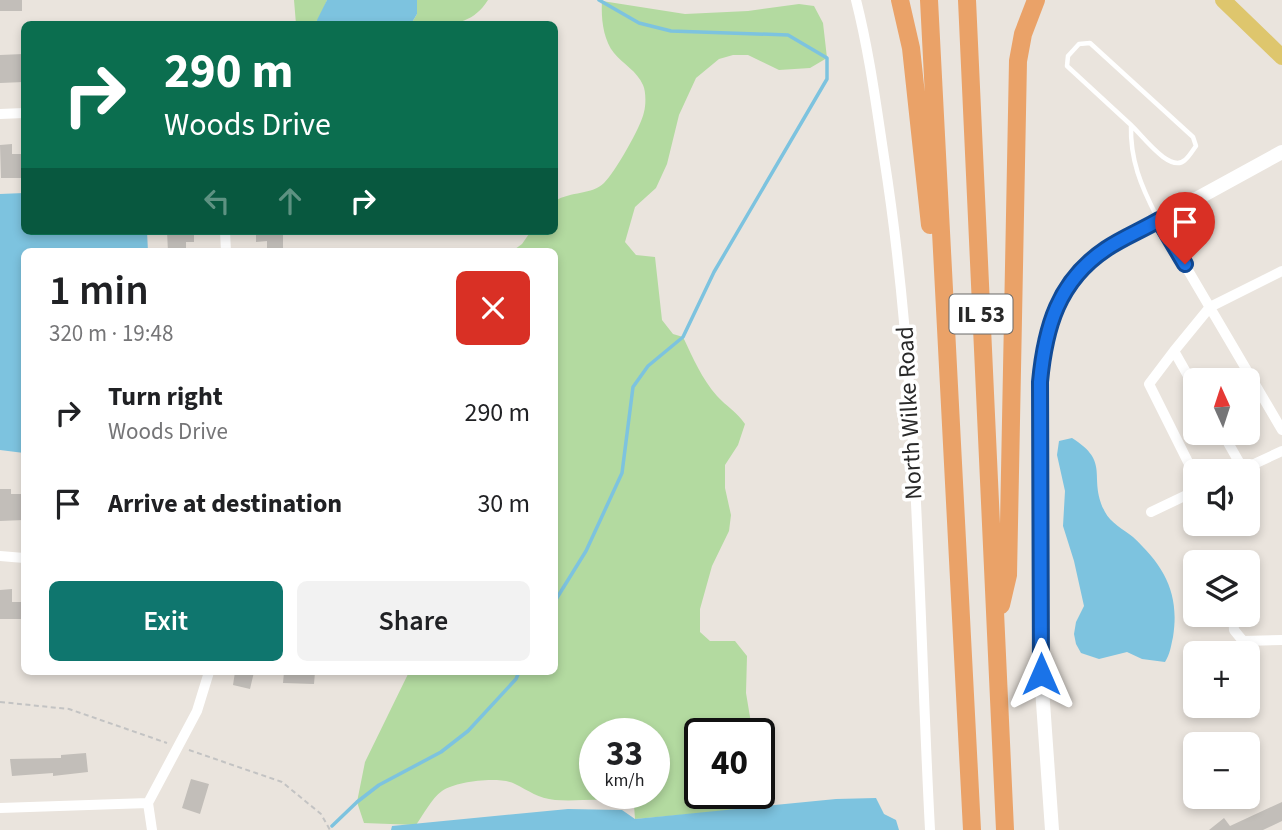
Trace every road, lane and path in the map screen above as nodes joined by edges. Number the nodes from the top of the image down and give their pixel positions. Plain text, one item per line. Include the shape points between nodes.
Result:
1 (856, 0) edge
2 (900, 0) edge
3 (929, 0) edge
4 (967, 0) edge
5 (1036, 0) edge
6 (1223, 0) edge
7 (1282, 57) edge
8 (21, 113) edge
9 (0, 114) edge
10 (1131, 125) junction
11 (1282, 152) edge
12 (1159, 220) junction
13 (1282, 271) edge
14 (1210, 307) junction
15 (1174, 351) junction
16 (1184, 368) edge
17 (951, 423) junction
18 (1282, 430) edge
19 (1282, 451) edge
20 (1186, 459) edge
21 (1260, 461) edge
22 (1183, 497) edge
23 (1151, 512) dead end
24 (0, 556) edge
25 (21, 558) edge
26 (1234, 627) edge
27 (996, 629) junction
28 (1282, 640) edge
29 (208, 675) edge
30 (148, 803) junction
31 (0, 808) edge
32 (152, 830) edge
33 (930, 830) edge
34 (972, 830) edge
35 (1005, 830) edge
36 (1052, 830) edge

1 - 33 street, North Wilke Road via 891,206 907,351
2 - 17 highway via 911,48
3 - 17 highway, IL 53
4 - 27 highway, IL 53
5 - 27 highway via 1018,61 1008,575
6 - 7 main road
8 - 9 street
10 - 10 lane via 1067,66 1068,56 1079,44 1090,43 1193,137 1196,146 1184,162 1176,164 1167,161
10 - 12 lane via 1132,158
11 - 12 street
12 - 14 street
12 - 36 street via 1105,249 1079,271 1062,294 1044,344 1040,382 1041,674
13 - 14 street
14 - 15 street
14 - 18 street
15 - 16 street
15 - 20 street via 1149,384
17 - 34 highway, IL 53
19 - 21 street
22 - 23 street
24 - 25 street
26 - 28 street via 1243,641
27 - 35 highway, IL 53
29 - 30 street via 197,711
30 - 31 street
30 - 32 street

